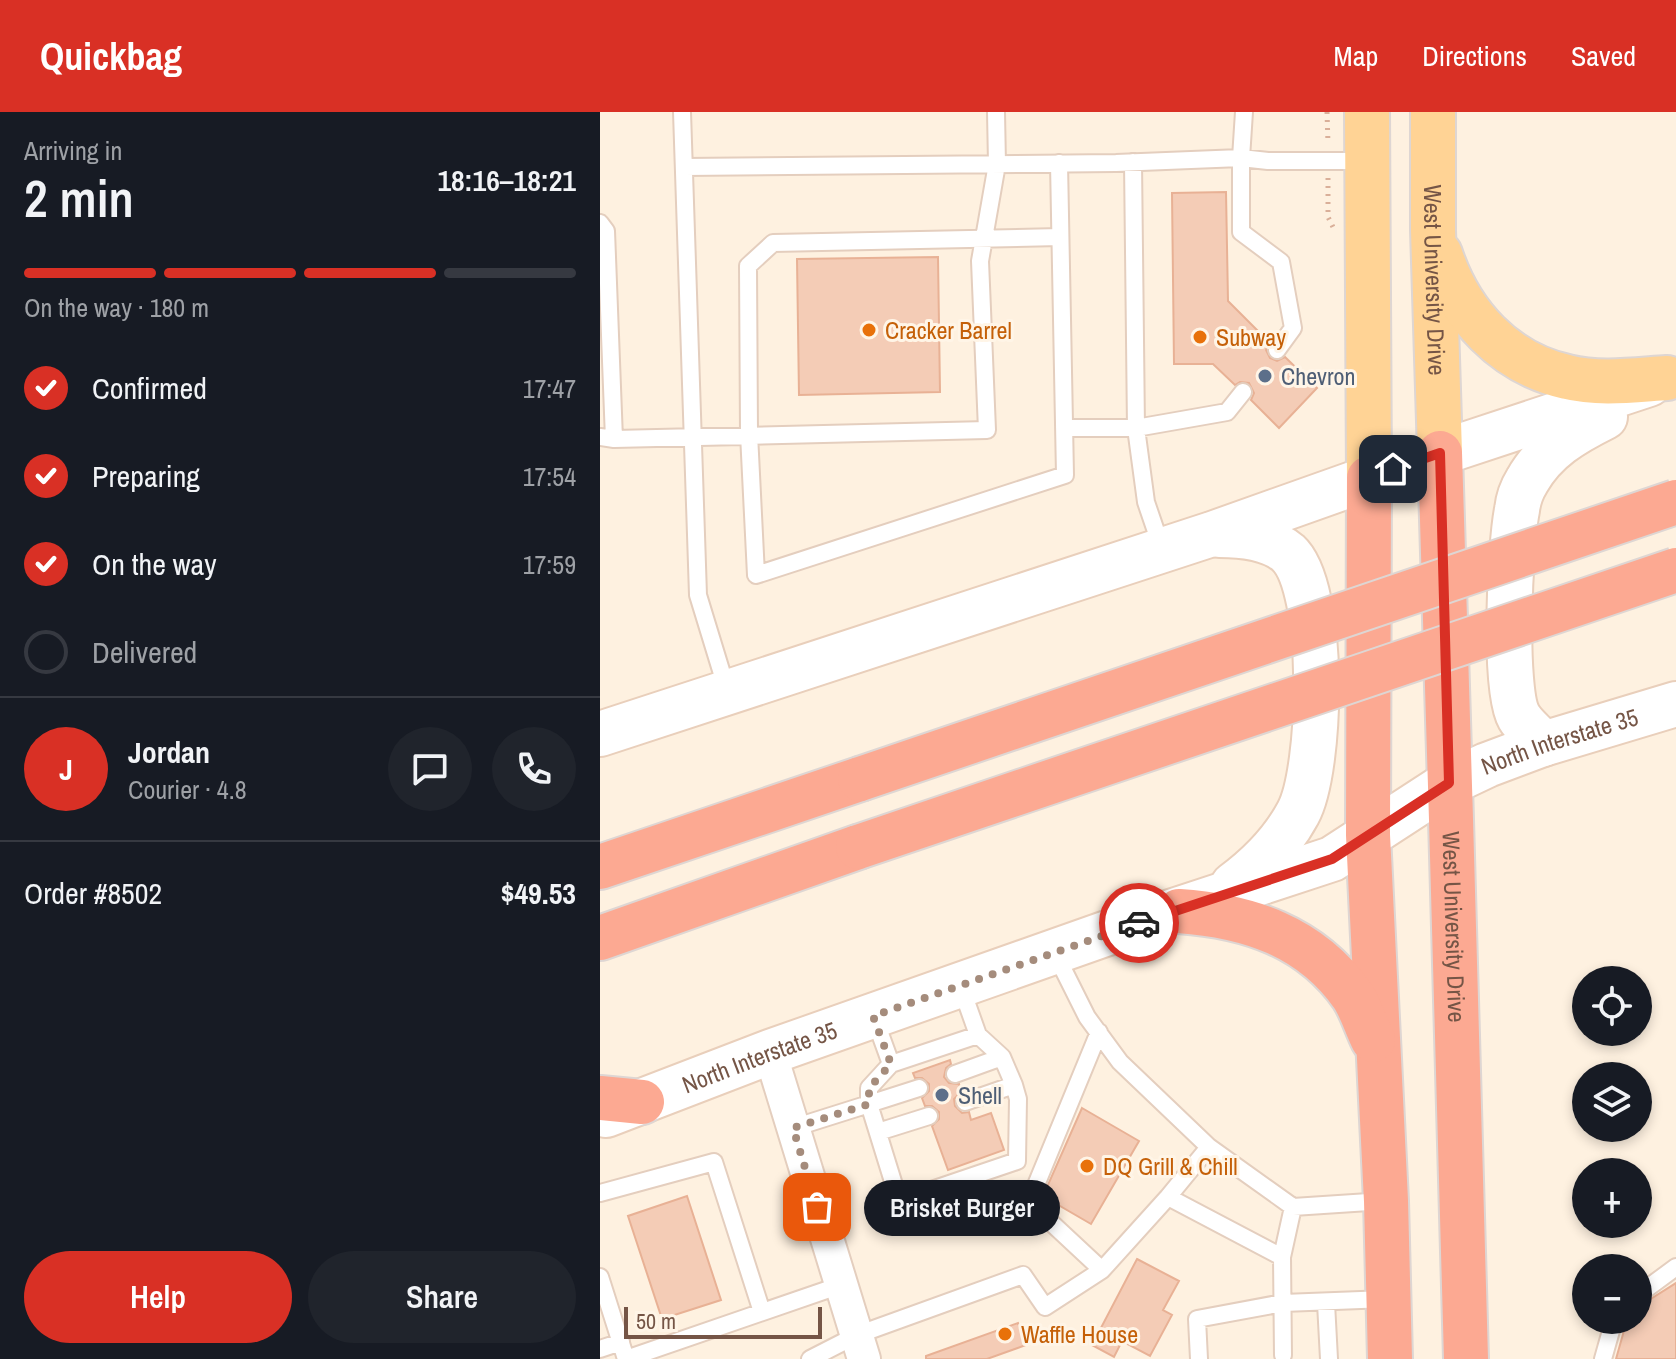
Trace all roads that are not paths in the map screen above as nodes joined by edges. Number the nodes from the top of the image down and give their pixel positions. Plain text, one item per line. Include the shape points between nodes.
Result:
1 (682, 112) edge
2 (1244, 112) edge
3 (1367, 112) edge
4 (1433, 112) edge
5 (993, 114) edge
6 (1241, 158) junction
7 (1367, 161) junction
8 (1133, 162) junction
9 (1059, 163) junction
10 (997, 164) junction
11 (684, 167) junction
12 (600, 223) edge
13 (1433, 230) junction
14 (1060, 237) junction
15 (984, 240) junction
16 (1277, 350) dead end
17 (1673, 379) edge
18 (1243, 392) dead end
19 (1064, 428) junction
20 (1136, 428) junction
21 (749, 434) junction
22 (607, 438) edge
23 (692, 438) junction
24 (1440, 453) junction
25 (1369, 478) junction
26 (1676, 502) edge
27 (1212, 534) junction
28 (1162, 550) junction
29 (1676, 570) edge
30 (727, 692) junction
31 (1676, 704) edge
32 (600, 734) edge
33 (1543, 744) junction
34 (1449, 783) junction
35 (1368, 835) junction
36 (600, 867) edge
37 (1190, 907) junction
38 (600, 938) edge
39 (1054, 952) junction
40 (961, 985) junction
41 (873, 1016) junction
42 (1099, 1032) junction
43 (978, 1035) junction
44 (770, 1052) junction
45 (1378, 1053) junction
46 (1002, 1057) junction
47 (891, 1064) junction
48 (955, 1074) dead end
49 (1014, 1085) junction
50 (919, 1088) dead end
51 (621, 1100) edge
52 (965, 1102) dead end
53 (869, 1104) junction
54 (929, 1116) dead end
55 (600, 1117) edge
56 (793, 1128) junction
57 (878, 1132) junction
58 (1209, 1147) junction
59 (600, 1193) edge
60 (1168, 1197) junction
61 (1386, 1201) junction
62 (1293, 1207) junction
63 (1282, 1257) junction
64 (1676, 1267) edge
65 (1102, 1270) junction
66 (600, 1277) edge
67 (841, 1285) junction
68 (1652, 1285) edge
69 (1388, 1299) junction
70 (1283, 1303) junction
71 (1326, 1303) junction
72 (762, 1312) junction
73 (1610, 1334) edge
74 (621, 1342) junction
75 (860, 1347) edge
76 (600, 1349) edge
77 (1283, 1355) dead end
78 (814, 1358) edge
79 (1199, 1359) edge
80 (1329, 1359) edge
81 (1390, 1359) edge
82 (1466, 1359) edge
83 (1603, 1359) edge

1 - 11 lane
2 - 6 lane
3 - 7 main road
4 - 13 main road, West University Drive
5 - 10 lane
6 - 7 lane
6 - 8 lane
6 - 16 lane via 1241,232 1281,262 1293,328
7 - 25 main road
8 - 9 lane
8 - 20 lane
9 - 10 lane
9 - 14 lane
10 - 11 lane
10 - 15 lane
11 - 23 lane
12 - 22 lane via 606,231
13 - 17 main road via 1458,299 1502,348 1568,378
13 - 24 main road, West University Drive
14 - 15 lane
14 - 19 lane
15 - 21 lane via 773,243 748,266
15 - 21 lane via 980,261 987,430
17 - 24 main road
17 - 33 main road via 1563,440 1542,457 1525,484 1517,510 1513,565 1511,687 1518,716
18 - 20 lane via 1227,412
19 - 20 lane
19 - 21 lane via 1065,475 756,575
20 - 28 lane via 1146,502
21 - 23 lane
22 - 23 lane
23 - 30 lane via 698,595
24 - 25 main road
24 - 34 highway, West University Drive
25 - 27 main road
25 - 35 highway
26 - 36 highway, bridge
27 - 28 main road
27 - 37 main road via 1272,542 1302,571 1311,611 1316,706 1310,778 1300,811 1257,867
28 - 30 main road
29 - 38 highway, bridge
30 - 32 main road
31 - 33 main road, North Interstate 35
33 - 34 main road, North Interstate 35
34 - 35 main road, North Interstate 35
34 - 82 highway, West University Drive
35 - 37 main road, North Interstate 35 via 1332,859
35 - 45 highway
37 - 39 main road, North Interstate 35
37 - 45 highway via 1259,924 1297,943 1329,968 1353,997
39 - 40 main road, North Interstate 35
39 - 42 lane
40 - 41 main road, North Interstate 35
40 - 43 lane
41 - 44 main road, North Interstate 35
41 - 47 lane
42 - 58 lane via 1120,1062
42 - 65 lane via 1029,1202
43 - 46 lane
43 - 47 lane
44 - 51 main road, North Interstate 35
44 - 56 street
45 - 61 highway
46 - 48 lane
46 - 49 lane
47 - 53 lane via 869,1088
49 - 52 lane
49 - 57 lane via 1017,1161 899,1201
50 - 53 lane
51 - 55 main road, North Interstate 35
53 - 56 lane
53 - 57 lane
54 - 57 lane
56 - 67 street
58 - 60 lane
58 - 62 lane
59 - 72 lane via 714,1162
60 - 63 lane
60 - 65 lane
61 - 62 lane
61 - 69 highway
62 - 63 lane
63 - 70 lane
64 - 68 lane
65 - 75 lane via 1045,1307 1023,1275
66 - 74 lane
67 - 72 lane
67 - 75 street
69 - 71 lane
69 - 81 highway
70 - 71 lane
70 - 77 lane
70 - 79 lane via 1197,1319
71 - 80 lane
72 - 74 lane via 626,1359
73 - 83 lane
74 - 76 lane
75 - 78 lane

